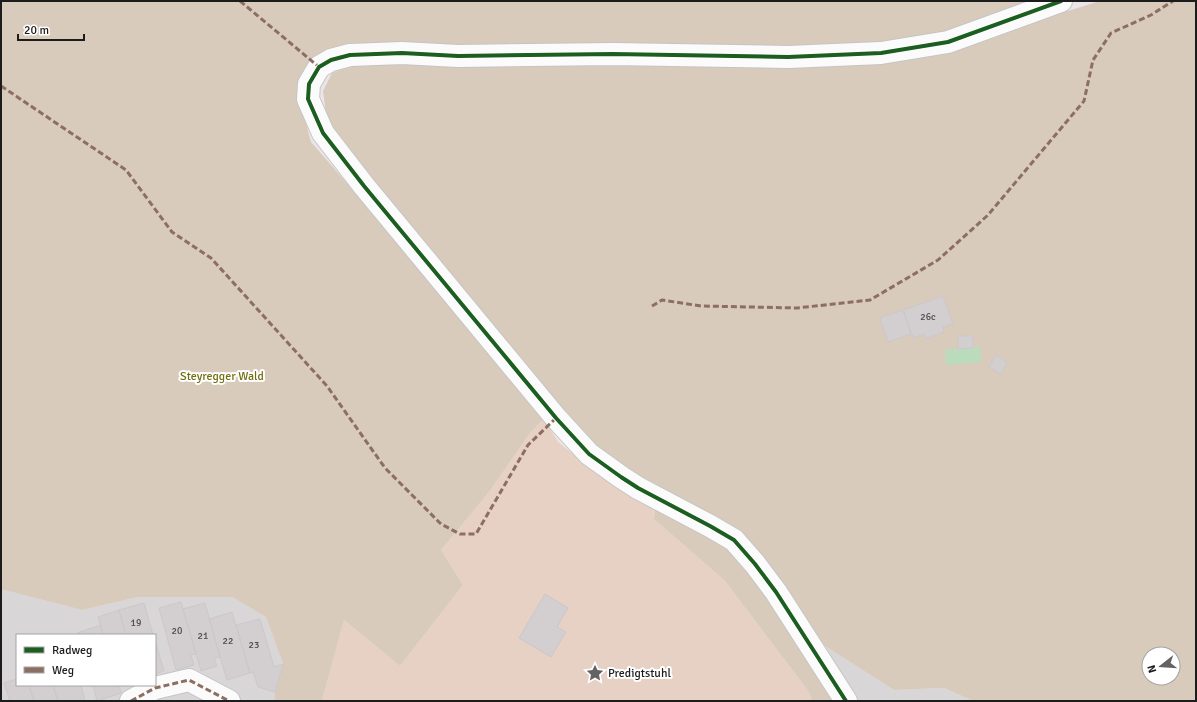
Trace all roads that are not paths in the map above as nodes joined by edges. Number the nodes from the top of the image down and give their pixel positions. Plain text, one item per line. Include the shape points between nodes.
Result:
1 (1060, 1) edge
2 (131, 701) edge
3 (229, 701) edge
4 (846, 701) edge

1 - 4 street via 948,42 881,52 788,57 613,54 458,56 402,53 350,55 331,60 319,67 309,84 308,99 322,133 556,418 589,454 621,477 734,540 776,592
2 - 3 street via 154,688 189,680

